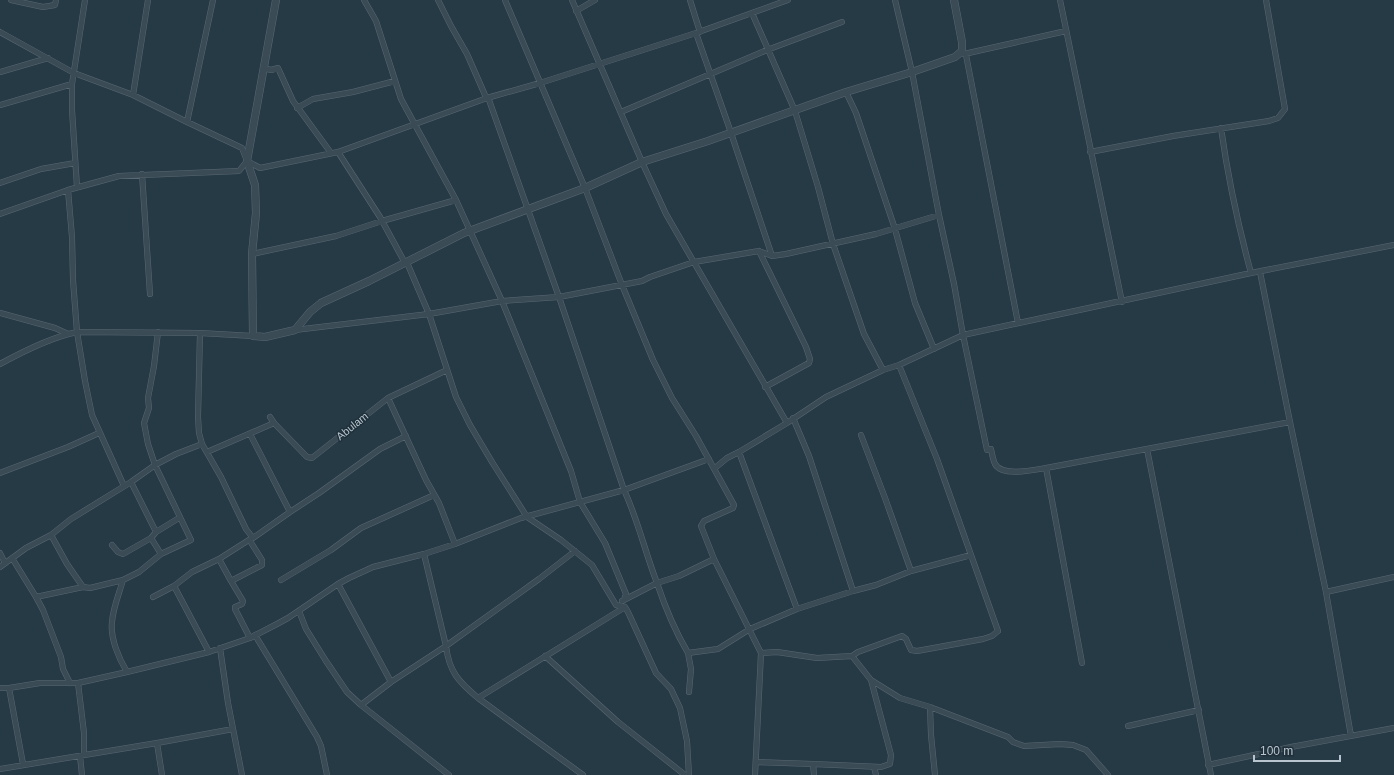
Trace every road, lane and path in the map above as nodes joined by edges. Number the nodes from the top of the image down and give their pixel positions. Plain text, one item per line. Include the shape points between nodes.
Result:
1 (11, 0) edge
2 (56, 0) edge
3 (85, 0) edge
4 (148, 0) edge
5 (213, 0) edge
6 (276, 0) edge
7 (364, 0) edge
8 (438, 0) edge
9 (505, 0) edge
10 (572, 0) edge
11 (595, 0) edge
12 (690, 0) edge
13 (788, 0) edge
14 (895, 0) edge
15 (954, 0) edge
16 (1060, 0) edge
17 (1266, 0) edge
18 (576, 11) junction
19 (752, 13) junction
20 (842, 22) dead end
21 (1066, 31) junction
22 (0, 32) edge
23 (698, 33) junction
24 (767, 50) junction
25 (963, 54) junction
26 (48, 58) junction
27 (599, 64) junction
28 (264, 68) junction
29 (0, 72) edge
30 (912, 72) junction
31 (74, 73) junction
32 (710, 75) junction
33 (395, 81) junction
34 (540, 83) junction
35 (72, 84) junction
36 (846, 92) junction
37 (134, 95) junction
38 (488, 98) junction
39 (0, 105) edge
40 (297, 108) junction
41 (795, 110) junction
42 (621, 112) junction
43 (187, 122) junction
44 (415, 124) junction
45 (1221, 128) junction
46 (731, 134) junction
47 (338, 152) junction
48 (1090, 152) junction
49 (331, 153) junction
50 (247, 160) junction
51 (642, 162) junction
52 (74, 163) junction
53 (142, 174) junction
54 (0, 183) edge
55 (77, 188) junction
56 (585, 188) junction
57 (68, 190) junction
58 (456, 200) junction
59 (528, 208) junction
60 (0, 214) edge
61 (939, 215) junction
62 (382, 221) junction
63 (895, 229) junction
64 (470, 231) junction
65 (832, 244) junction
66 (1394, 245) edge
67 (759, 251) junction
68 (252, 254) junction
69 (772, 256) junction
70 (694, 262) junction
71 (405, 263) junction
72 (1260, 272) junction
73 (1251, 273) junction
74 (622, 286) junction
75 (150, 294) dead end
76 (559, 298) junction
77 (502, 301) junction
78 (1122, 302) junction
79 (0, 313) edge
80 (429, 314) junction
81 (1018, 323) junction
82 (295, 330) junction
83 (77, 332) junction
84 (158, 332) junction
85 (200, 333) junction
86 (68, 334) junction
87 (963, 335) junction
88 (253, 336) junction
89 (934, 348) junction
90 (0, 364) edge
91 (899, 365) junction
92 (447, 370) junction
93 (883, 370) junction
94 (765, 387) junction
95 (388, 398) junction
96 (270, 417) dead end
97 (793, 418) junction
98 (1290, 422) junction
99 (274, 423) junction
100 (787, 423) junction
101 (99, 434) junction
102 (250, 434) junction
103 (861, 435) dead end
104 (406, 436) junction
105 (202, 444) junction
106 (1147, 449) junction
107 (207, 452) junction
108 (739, 452) junction
109 (709, 459) junction
110 (155, 465) junction
111 (715, 468) junction
112 (1046, 468) junction
113 (0, 472) edge
114 (131, 482) junction
115 (124, 486) junction
116 (624, 490) junction
117 (434, 495) junction
118 (580, 502) junction
119 (290, 512) junction
120 (527, 517) junction
121 (179, 518) junction
122 (156, 532) junction
123 (51, 534) junction
124 (151, 538) junction
125 (251, 539) junction
126 (112, 544) dead end
127 (454, 544) junction
128 (575, 551) junction
129 (0, 553) edge
130 (161, 554) junction
131 (424, 554) junction
132 (971, 555) junction
133 (12, 558) junction
134 (219, 559) junction
135 (714, 559) junction
136 (2, 565) edge
137 (911, 571) junction
138 (1394, 577) edge
139 (123, 580) junction
140 (281, 580) dead end
141 (231, 581) junction
142 (657, 583) junction
143 (338, 584) junction
144 (174, 586) junction
145 (83, 587) junction
146 (853, 591) junction
147 (1326, 592) junction
148 (36, 597) junction
149 (152, 597) dead end
150 (624, 600) junction
151 (616, 605) junction
152 (625, 607) junction
153 (797, 609) junction
154 (299, 611) junction
155 (750, 629) junction
156 (255, 635) junction
157 (250, 638) junction
158 (446, 646) junction
159 (220, 648) junction
160 (209, 652) junction
161 (688, 653) junction
162 (761, 653) junction
163 (545, 656) junction
164 (852, 656) junction
165 (1082, 663) dead end
166 (127, 672) junction
167 (871, 680) junction
168 (391, 682) junction
169 (70, 683) junction
170 (78, 683) junction
171 (0, 688) edge
172 (9, 688) junction
173 (689, 692) dead end
174 (478, 698) junction
175 (361, 705) junction
176 (930, 706) junction
177 (1199, 710) junction
178 (1128, 726) dead end
179 (1394, 728) edge
180 (233, 729) junction
181 (1351, 736) junction
182 (157, 743) junction
183 (82, 756) junction
184 (757, 762) junction
185 (23, 764) junction
186 (813, 764) junction
187 (1208, 765) junction
188 (874, 767) junction
189 (0, 769) edge
190 (82, 775) edge
191 (162, 775) edge
192 (242, 775) edge
193 (327, 775) edge
194 (449, 775) edge
195 (583, 775) edge
196 (685, 775) edge
197 (689, 775) edge
198 (756, 775) edge
199 (814, 775) edge
200 (876, 775) edge
201 (936, 775) edge
202 (1108, 775) edge
203 (1211, 775) edge

1 - 2 street via 43,8 55,5
3 - 31 street
4 - 37 street
5 - 43 street
6 - 28 street
7 - 33 street via 376,21
8 - 38 street via 468,54 484,95
9 - 34 street
10 - 18 street
11 - 18 street
12 - 23 street
13 - 19 street
14 - 30 street
15 - 25 street
16 - 21 street
17 - 45 street via 1285,109 1278,118
18 - 27 street
19 - 23 street
19 - 24 street
20 - 24 street
21 - 25 street
21 - 48 street
22 - 26 street
23 - 27 street
23 - 32 street
24 - 32 street
24 - 41 street
25 - 30 street
25 - 81 street
26 - 29 street
26 - 31 street
27 - 34 street
27 - 42 street
28 - 40 street via 278,68
28 - 50 street
30 - 36 street
30 - 61 street
31 - 35 street
31 - 37 street
32 - 42 street
32 - 46 street
33 - 40 street via 313,99
33 - 44 street via 401,99
34 - 38 street
34 - 56 street
35 - 39 street
35 - 52 street
36 - 41 street
36 - 63 street via 856,113
37 - 43 street
38 - 44 street
38 - 59 street
40 - 49 street
41 - 46 street
41 - 65 street
42 - 51 street
43 - 50 street via 242,148
44 - 47 street
44 - 58 street
45 - 48 street
45 - 73 street via 1229,183
46 - 51 street
46 - 69 street
47 - 49 street
47 - 62 street
48 - 78 street
49 - 50 street via 260,168
50 - 53 street via 239,171
50 - 68 street via 255,185 256,213
51 - 56 street
51 - 70 street via 666,214
52 - 54 street via 41,169
52 - 55 street
53 - 55 street via 119,176
53 - 75 street
55 - 57 street
56 - 59 street
56 - 74 street
57 - 60 street
57 - 83 street
58 - 62 street
58 - 64 street
59 - 64 street
59 - 76 street
61 - 63 street
61 - 87 street
62 - 68 street via 336,236
62 - 71 street
63 - 65 street
63 - 89 street via 915,303
64 - 71 street
64 - 77 street
65 - 69 street
65 - 93 street via 864,334
66 - 72 street
67 - 69 street
67 - 70 street
67 - 94 street via 810,359 809,363
68 - 88 street
70 - 74 street
70 - 94 street
71 - 80 street
71 - 82 street via 321,303
72 - 73 street
72 - 98 street
73 - 78 street
74 - 76 street
74 - 109 street via 672,398
76 - 77 street
76 - 116 street
77 - 80 street
77 - 118 street via 571,471
78 - 81 street
79 - 86 street
80 - 82 street
80 - 92 street
81 - 87 street
82 - 88 street via 265,337
83 - 84 street
83 - 86 street
83 - 101 street via 92,415
84 - 85 street
84 - 110 street via 148,398 149,408 144,423
85 - 88 street
85 - 105 street via 198,417
86 - 90 street
87 - 89 street
87 - 112 street via 987,450 991,449 995,465 1013,472
89 - 91 street
91 - 93 street
91 - 132 street via 937,459
92 - 95 street, Abulam
92 - 120 street via 470,426
93 - 97 street via 826,397
94 - 100 street
95 - 99 street, Abulam via 312,458 306,457
95 - 104 street
96 - 99 street
97 - 100 street
97 - 146 street via 810,456
98 - 106 street
98 - 147 street
99 - 102 street
100 - 108 street
101 - 113 street
101 - 115 street
102 - 107 street
102 - 119 street
103 - 137 street
104 - 117 street
104 - 119 street via 380,449
105 - 107 street
105 - 110 street
106 - 112 street
106 - 177 street
107 - 125 street
108 - 111 street
108 - 153 street
109 - 111 street
109 - 116 street
110 - 114 street
110 - 121 street
111 - 135 street via 734,505 733,508 704,521 702,526
112 - 165 street
114 - 115 street
114 - 122 street
115 - 123 street
116 - 118 street
116 - 142 street
117 - 127 street
117 - 140 street via 361,528 331,550
118 - 120 street
118 - 150 street via 605,543 626,594
119 - 125 street
120 - 127 street
120 - 128 street
121 - 122 street
121 - 130 street via 191,540
122 - 124 street
123 - 133 street
123 - 145 street
124 - 126 street via 123,554
124 - 130 street
125 - 134 street
125 - 141 street via 262,565
127 - 131 street
128 - 151 street via 592,565
128 - 158 street
129 - 136 street
130 - 139 street via 139,572
131 - 143 street via 373,567
131 - 158 street
132 - 137 street
132 - 164 street via 998,631 992,636 917,651 911,650 902,636
133 - 136 street
133 - 148 street
134 - 141 street
134 - 144 street via 192,572
135 - 142 street via 679,576
135 - 155 street
137 - 146 street
138 - 147 street
139 - 145 street via 90,588
139 - 166 street via 112,623 114,641
141 - 157 street via 243,601 235,609
142 - 150 street
142 - 161 street
143 - 154 street
143 - 168 street
144 - 149 street
144 - 160 street
145 - 148 street
146 - 153 street
147 - 181 street
148 - 169 street via 51,629
150 - 151 street
151 - 152 street
152 - 163 street
152 - 197 street via 656,673 671,688 680,708 687,741
153 - 155 street
154 - 156 street
154 - 175 street via 306,629 326,661 347,692
155 - 161 street via 718,648
155 - 162 street
156 - 157 street
156 - 193 street via 317,737
157 - 159 street
158 - 168 street
158 - 174 street via 447,660 454,674 462,685
159 - 160 street
159 - 180 street
160 - 166 street
161 - 173 street via 691,669
162 - 164 street via 777,652 817,658
162 - 184 street
163 - 174 street
163 - 196 street via 618,722
164 - 167 street
166 - 170 street
167 - 176 street via 900,698
167 - 188 street via 891,755 890,764
168 - 175 street
169 - 170 street
169 - 172 street via 40,683
170 - 183 street via 84,733
171 - 172 street
172 - 185 street
174 - 195 street
175 - 194 street
176 - 201 street
176 - 202 street via 1008,737 1024,746 1074,745 1086,750
177 - 178 street
177 - 187 street
179 - 181 street
180 - 182 street
180 - 192 street
181 - 187 street
182 - 183 street
182 - 191 street
183 - 185 street
183 - 190 street
184 - 186 street
184 - 198 street
185 - 189 street
186 - 188 street
186 - 199 street
187 - 203 street
188 - 200 street

